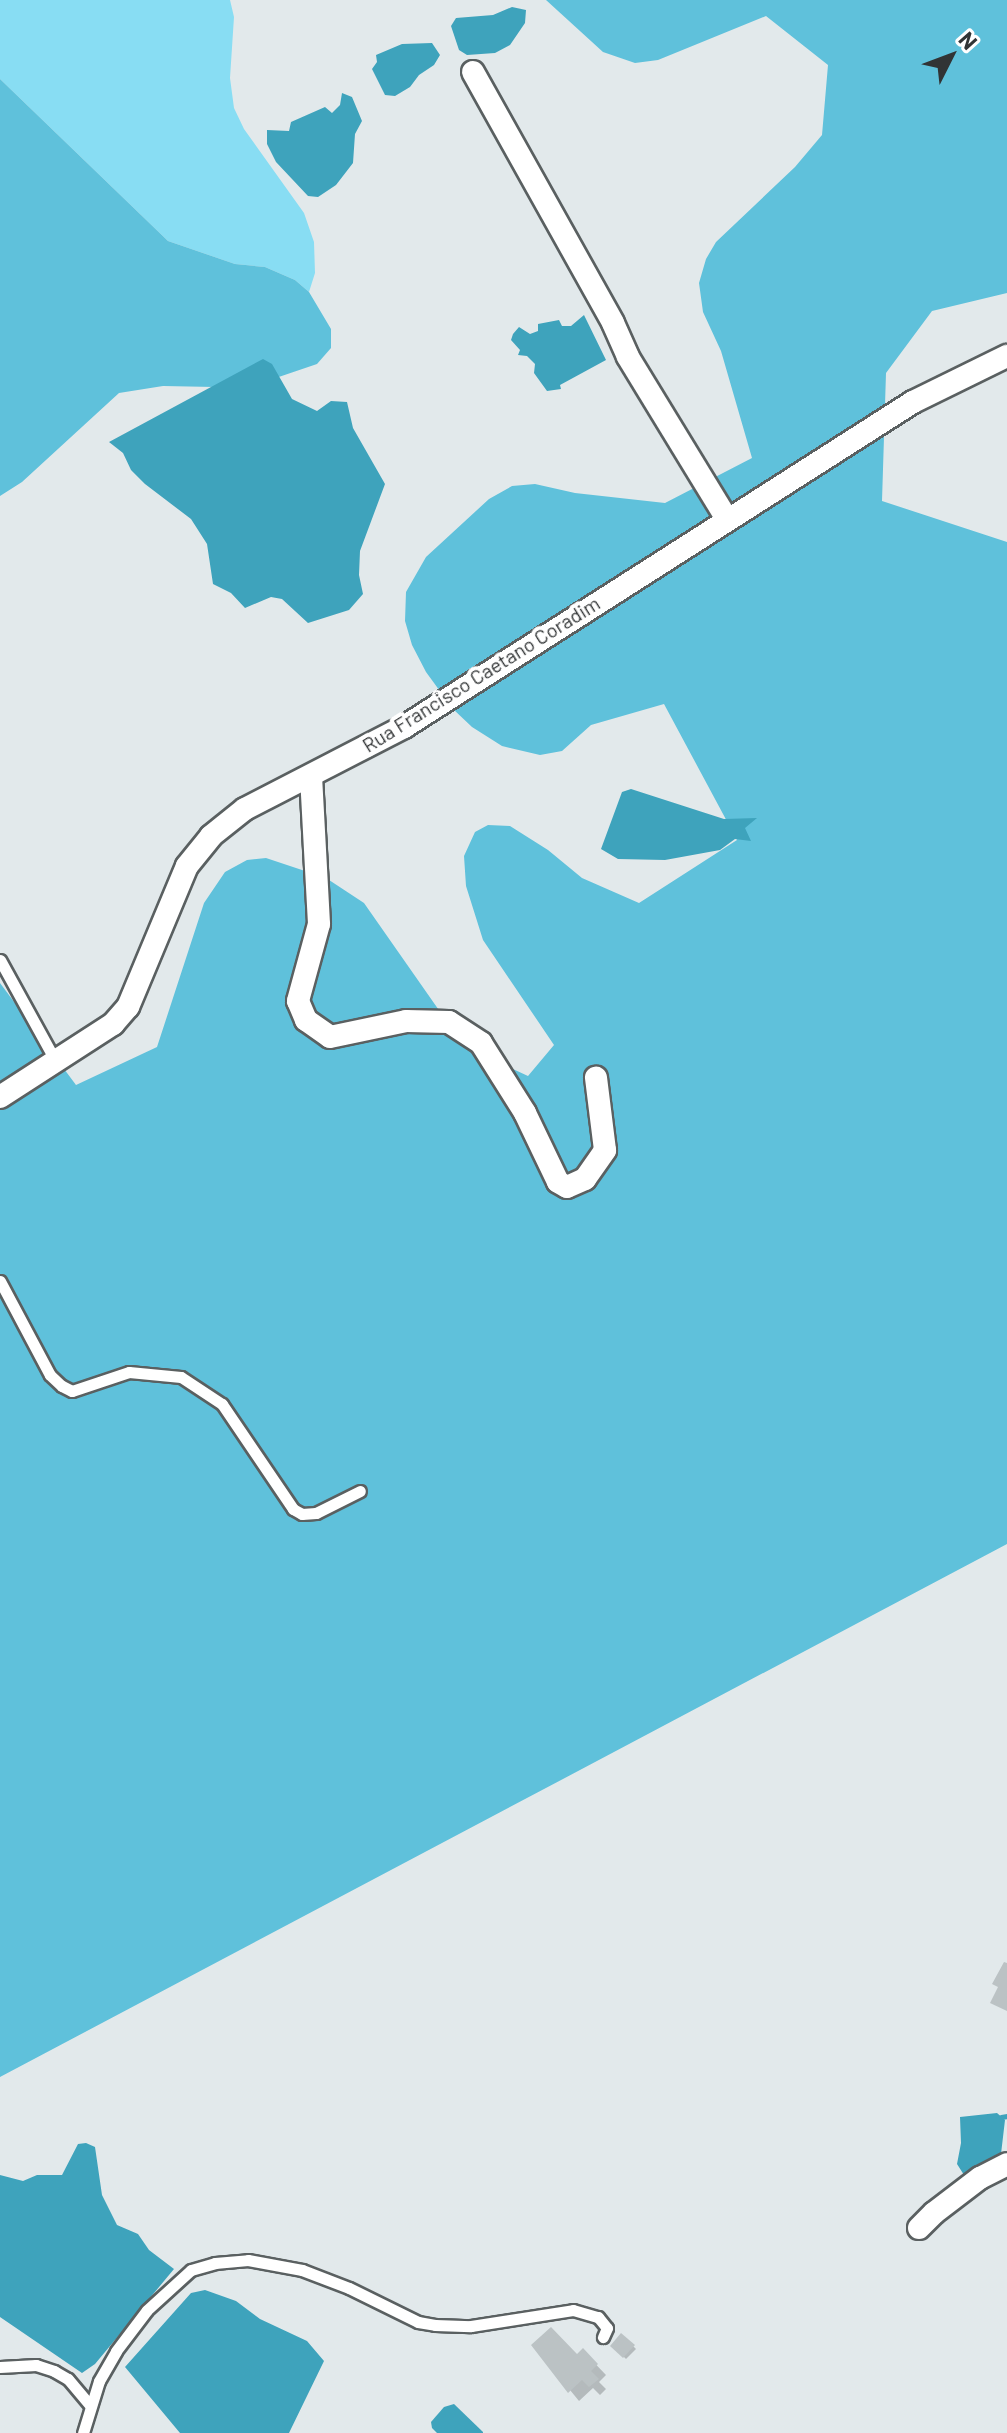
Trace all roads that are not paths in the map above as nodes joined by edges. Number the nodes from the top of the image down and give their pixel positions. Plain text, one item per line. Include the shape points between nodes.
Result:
1 (473, 72) dead end
2 (1007, 356) edge
3 (727, 519) junction
4 (311, 776) junction
5 (0, 960) edge
6 (56, 1063) junction
7 (596, 1078) dead end
8 (0, 1097) edge
9 (0, 1281) edge
10 (360, 1491) dead end
11 (1007, 2164) edge
12 (919, 2228) dead end
13 (603, 2337) dead end
14 (0, 2367) edge
15 (90, 2405) junction
16 (83, 2433) edge

1 - 3 street via 628,357
2 - 3 street, Rua Francisco Caetano Coradim via 913,402
3 - 4 street, Rua Francisco Caetano Coradim via 404,727
4 - 6 street, Rua Francisco Caetano Coradim via 245,809 211,836 176,888 128,1007 113,1024
4 - 7 street via 319,924 298,1001 306,1020 330,1037 406,1021 449,1022 481,1043 525,1113 558,1182 567,1187 585,1179 605,1150
5 - 6 lane
6 - 8 street, Rua Francisco Caetano Coradim
9 - 10 lane via 50,1375 62,1386 72,1391 129,1372 181,1377 222,1404 280,1494 302,1514 316,1513
11 - 12 street via 980,2178
13 - 15 lane via 607,2328 598,2317 573,2310 471,2326 435,2325 302,2270 248,2260 215,2263 191,2270 147,2310 116,2351
14 - 15 lane via 36,2365 54,2371
15 - 16 lane

